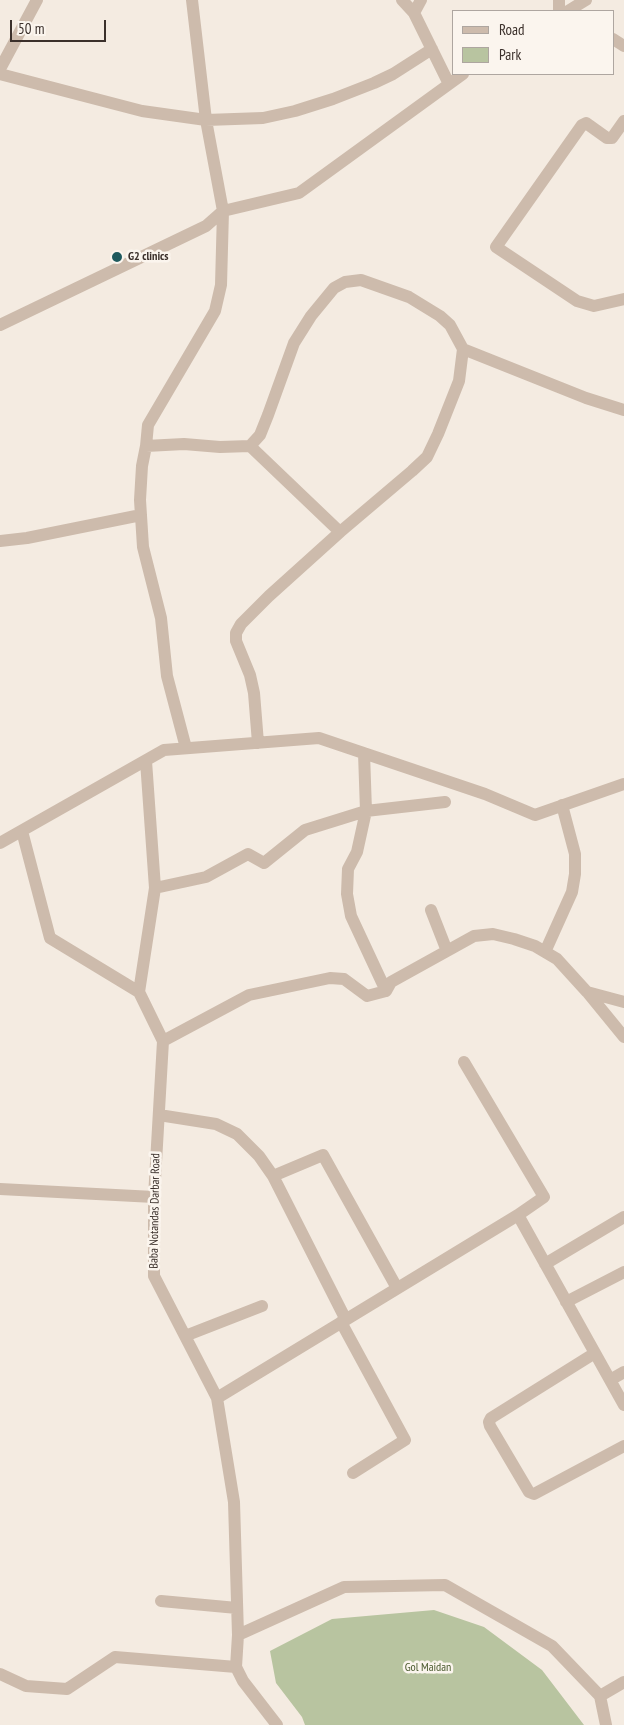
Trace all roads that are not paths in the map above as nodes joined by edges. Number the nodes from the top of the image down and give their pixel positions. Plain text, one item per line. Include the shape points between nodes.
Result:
1 (37, 0) edge
2 (192, 0) edge
3 (402, 0) edge
4 (421, 0) edge
5 (586, 0) edge
6 (571, 10) edge
7 (414, 13) junction
8 (432, 50) junction
9 (0, 69) edge
10 (0, 74) edge
11 (461, 75) edge
12 (449, 84) junction
13 (206, 120) junction
14 (624, 121) edge
15 (223, 211) junction
16 (624, 299) edge
17 (0, 325) edge
18 (463, 349) junction
19 (624, 410) edge
20 (146, 446) junction
21 (250, 446) junction
22 (141, 515) junction
23 (340, 532) junction
24 (0, 541) edge
25 (258, 743) junction
26 (186, 748) junction
27 (364, 753) junction
28 (146, 761) junction
29 (624, 784) edge
30 (445, 802) dead end
31 (562, 805) junction
32 (366, 811) junction
33 (22, 831) junction
34 (0, 843) edge
35 (155, 888) junction
36 (431, 910) dead end
37 (447, 951) junction
38 (545, 952) junction
39 (386, 991) junction
40 (139, 992) junction
41 (587, 992) junction
42 (624, 1002) edge
43 (624, 1037) edge
44 (163, 1041) junction
45 (464, 1062) dead end
46 (159, 1114) junction
47 (273, 1176) junction
48 (0, 1189) edge
49 (154, 1197) junction
50 (518, 1215) junction
51 (624, 1217) edge
52 (546, 1264) junction
53 (624, 1272) edge
54 (397, 1288) junction
55 (566, 1302) junction
56 (262, 1306) dead end
57 (343, 1321) junction
58 (184, 1336) junction
59 (595, 1353) junction
60 (624, 1372) edge
61 (610, 1380) junction
62 (217, 1398) junction
63 (624, 1405) edge
64 (624, 1446) edge
65 (353, 1473) dead end
66 (161, 1601) dead end
67 (237, 1608) junction
68 (238, 1635) junction
69 (236, 1667) junction
70 (0, 1674) edge
71 (624, 1682) edge
72 (600, 1696) junction
73 (277, 1725) edge
74 (606, 1725) edge

1 - 9 street
2 - 13 street
3 - 7 street
4 - 7 street
5 - 6 street
7 - 8 street
8 - 12 street
8 - 13 street via 374,83 296,111 263,118
10 - 13 street via 118,105
11 - 12 street
12 - 15 street via 299,193
13 - 15 street
14 - 16 street via 612,138 586,124 582,125 496,247 577,301 594,306
15 - 17 street via 206,226
15 - 20 street via 221,285 215,311 148,425
18 - 19 street
18 - 21 street via 450,324 409,297 361,280 345,282 325,297 294,343 260,435
18 - 23 street via 459,381 427,457
20 - 21 street
20 - 22 street via 142,466
21 - 23 street
22 - 24 street
22 - 26 street via 143,547 161,618 168,676
23 - 25 street via 269,596 236,633 254,693
25 - 26 street
25 - 27 street via 319,738
26 - 28 street via 164,750
27 - 31 street via 486,794 535,815
27 - 32 street
28 - 33 street
28 - 35 street
29 - 31 street
30 - 32 street
31 - 38 street via 575,854 575,874 572,892
32 - 35 street via 305,830 264,864 248,854 206,877
32 - 39 street via 357,852 348,869 347,894 351,916
33 - 34 street
33 - 40 street via 50,938
35 - 40 street
36 - 37 street
37 - 38 street via 474,936 493,934
37 - 39 street via 391,982
38 - 41 street via 557,959
39 - 44 street via 367,996 344,979 330,978 248,995
40 - 44 street, Baba Notandas Darbar Road
41 - 42 street
41 - 43 street
44 - 46 street, Baba Notandas Darbar Road
45 - 50 street via 544,1197
46 - 47 street via 216,1124 237,1134
46 - 49 street, Baba Notandas Darbar Road
47 - 54 street via 323,1154
47 - 57 street
48 - 49 street
49 - 58 street, Baba Notandas Darbar Road via 154,1276
50 - 52 street
50 - 54 street
51 - 52 street
52 - 55 street
53 - 55 street
54 - 57 street
55 - 59 street
56 - 58 street
57 - 62 street
57 - 65 street via 405,1440
58 - 62 street, Baba Notandas Darbar Road
59 - 61 street
59 - 64 street via 491,1418 490,1426 529,1492 534,1494
60 - 61 street
61 - 63 street
62 - 67 street, Baba Notandas Darbar Road via 234,1502
66 - 67 street
67 - 68 street, Baba Notandas Darbar Road
68 - 69 street
68 - 72 street via 344,1587 445,1585 552,1646
69 - 70 street via 115,1657 67,1689 26,1686
69 - 73 street
71 - 72 street
72 - 74 street

